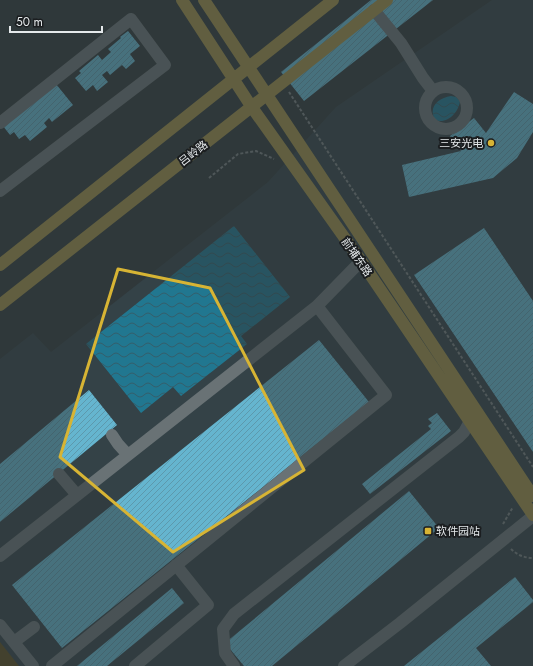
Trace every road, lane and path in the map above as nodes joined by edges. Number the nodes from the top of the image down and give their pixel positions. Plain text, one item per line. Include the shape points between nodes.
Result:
1 (182, 0) edge
2 (204, 0) edge
3 (333, 0) edge
4 (387, 0) edge
5 (374, 10) junction
6 (248, 67) junction
7 (234, 79) junction
8 (283, 83) junction
9 (433, 91) dead end
10 (267, 95) junction
11 (252, 106) junction
12 (0, 123) edge
13 (275, 160) dead end
14 (209, 178) dead end
15 (0, 191) edge
16 (361, 262) junction
17 (0, 265) edge
18 (0, 305) edge
19 (317, 306) junction
20 (470, 421) junction
21 (112, 436) dead end
22 (128, 455) junction
23 (533, 467) edge
24 (59, 474) dead end
25 (77, 495) junction
26 (533, 496) edge
27 (514, 504) dead end
28 (533, 515) edge
29 (502, 542) junction
30 (0, 556) edge
31 (533, 558) edge
32 (176, 565) junction
33 (0, 625) edge
34 (34, 627) dead end
35 (14, 642) junction
36 (33, 666) edge
37 (52, 666) edge
38 (135, 666) edge
39 (234, 666) edge
40 (344, 666) edge

1 - 7 main road, 前埔东路
2 - 6 main road, 前埔东路
3 - 6 main road
4 - 5 main road, 吕岭路
5 - 8 main road, 吕岭路
5 - 9 street via 401,43
6 - 7 main road
6 - 10 main road, 前埔东路
7 - 11 main road, 前埔东路
7 - 17 main road
8 - 10 main road, 吕岭路
8 - 23 path
10 - 11 main road, 吕岭路
10 - 26 main road, 前埔东路
11 - 16 main road, 前埔东路
11 - 18 main road, 吕岭路
12 - 15 street via 131,19 165,65
13 - 14 path via 256,151 238,154
16 - 19 street
16 - 20 main road, 前埔东路
19 - 22 street
19 - 32 street via 386,395
20 - 28 main road, 前埔东路
20 - 39 street via 459,437 234,614 223,629 225,653
21 - 22 street
22 - 25 street
24 - 25 street
25 - 30 street
27 - 29 path via 501,528
28 - 29 street
29 - 31 path via 514,552 526,558
29 - 40 street
32 - 37 street
32 - 38 street via 208,605
33 - 35 street
34 - 35 street
35 - 36 street

